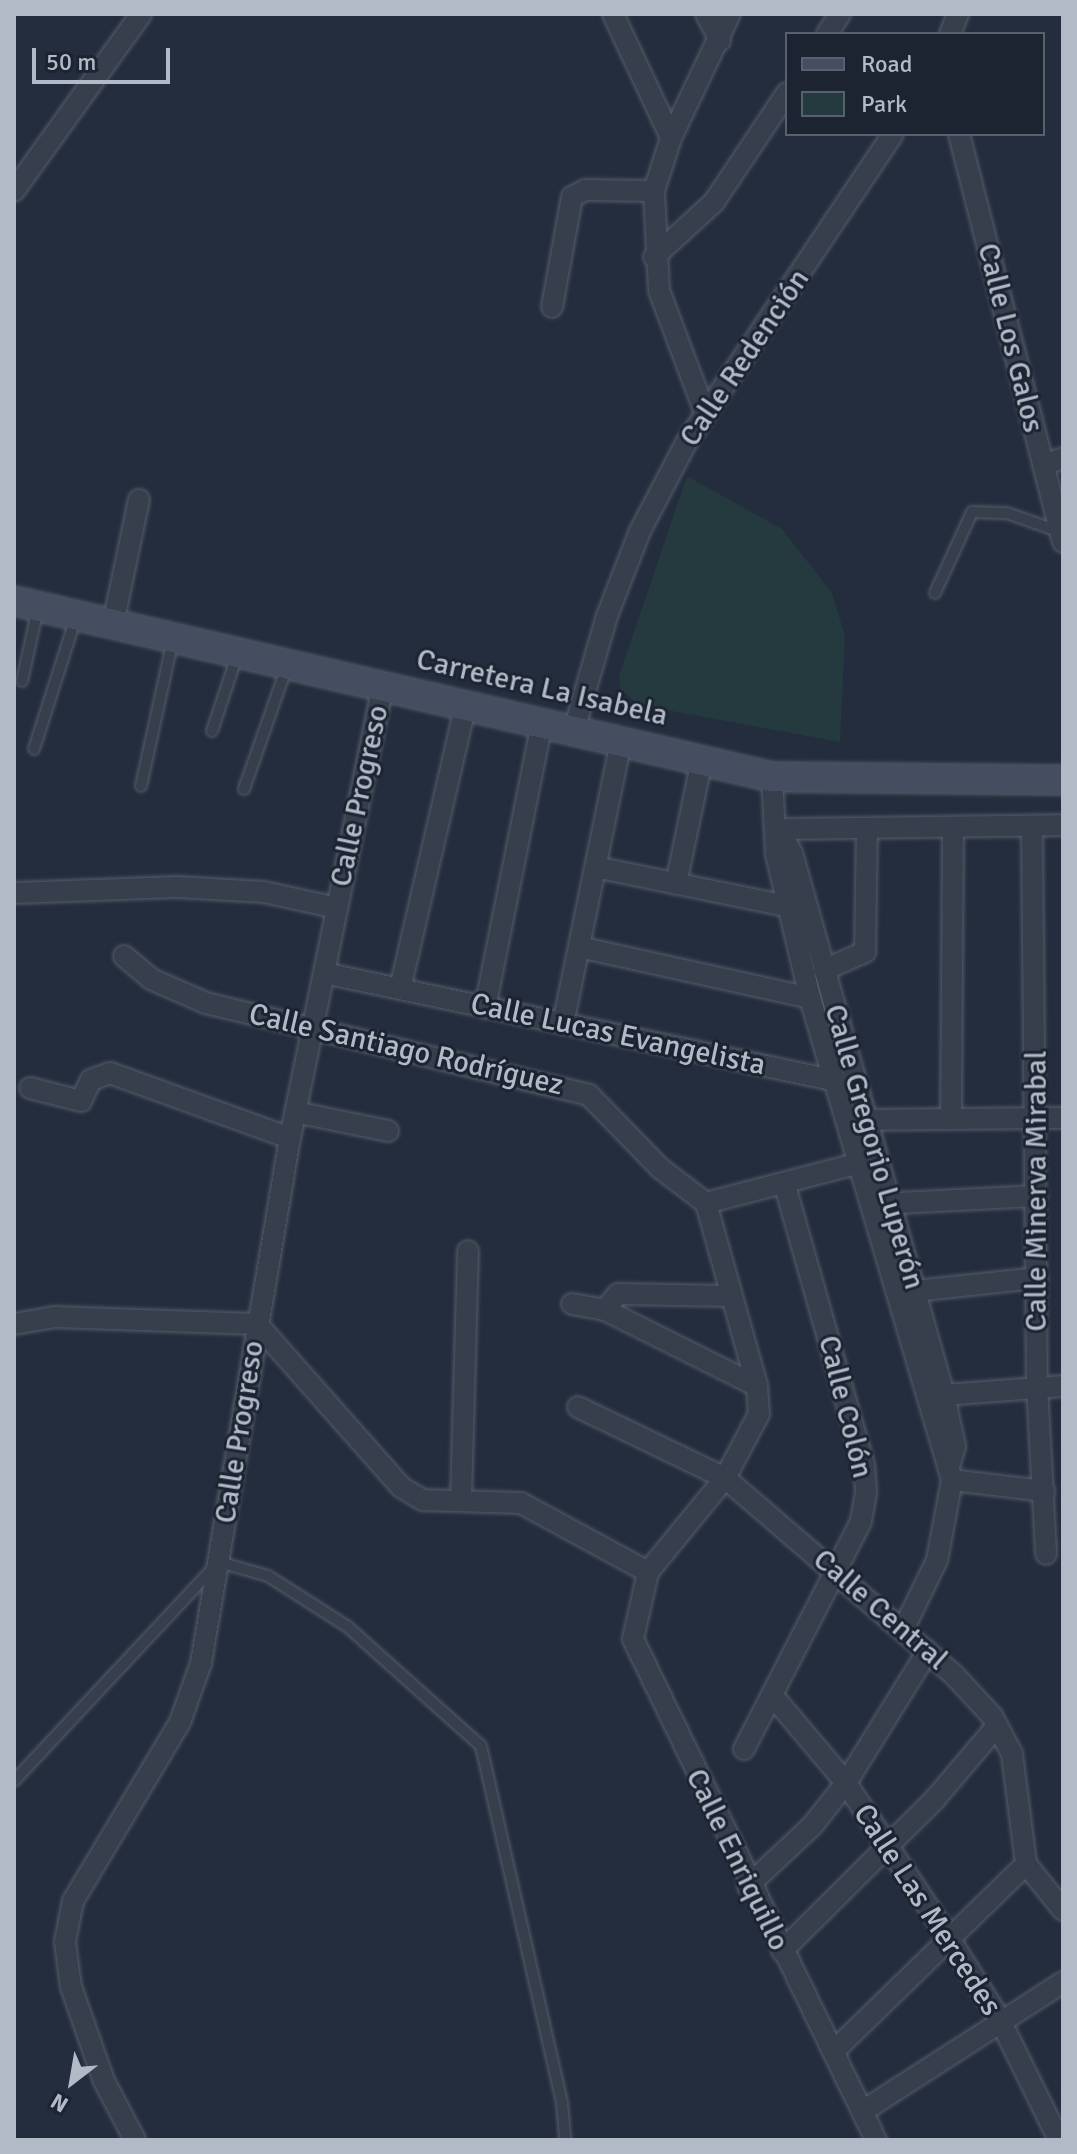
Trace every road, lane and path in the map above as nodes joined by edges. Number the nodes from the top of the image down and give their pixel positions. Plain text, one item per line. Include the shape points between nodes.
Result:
1 (141, 14) edge
2 (613, 14) edge
3 (706, 14) edge
4 (730, 14) edge
5 (840, 14) edge
6 (828, 32) edge
7 (720, 40) junction
8 (785, 96) edge
9 (892, 136) edge
10 (960, 136) edge
11 (671, 138) junction
12 (14, 191) edge
13 (654, 191) junction
14 (654, 257) junction
15 (552, 307) dead end
16 (704, 410) junction
17 (1063, 458) edge
18 (1043, 465) junction
19 (139, 500) dead end
20 (1062, 537) edge
21 (935, 593) dead end
22 (26, 603) edge
23 (77, 615) junction
24 (113, 624) junction
25 (173, 637) junction
26 (239, 652) junction
27 (288, 664) junction
28 (22, 681) dead end
29 (383, 686) junction
30 (465, 707) junction
31 (542, 724) junction
32 (574, 730) junction
33 (212, 731) dead end
34 (621, 741) junction
35 (34, 749) dead end
36 (702, 760) junction
37 (772, 777) junction
38 (1063, 780) edge
39 (141, 786) dead end
40 (244, 789) dead end
41 (1063, 825) edge
42 (1032, 827) junction
43 (867, 828) junction
44 (953, 828) junction
45 (779, 829) junction
46 (595, 867) junction
47 (676, 884) junction
48 (14, 893) edge
49 (787, 906) junction
50 (337, 908) junction
51 (579, 947) junction
52 (124, 956) dead end
53 (824, 970) junction
54 (324, 973) junction
55 (400, 989) junction
56 (810, 998) junction
57 (485, 1008) junction
58 (563, 1024) junction
59 (313, 1028) junction
60 (837, 1081) junction
61 (30, 1088) dead end
62 (295, 1112) junction
63 (1063, 1118) edge
64 (951, 1119) junction
65 (1038, 1119) junction
66 (866, 1120) junction
67 (388, 1131) dead end
68 (290, 1138) junction
69 (868, 1160) junction
70 (785, 1186) junction
71 (1037, 1196) junction
72 (706, 1203) junction
73 (883, 1204) junction
74 (468, 1251) dead end
75 (1037, 1278) junction
76 (908, 1291) junction
77 (730, 1296) junction
78 (572, 1304) dead end
79 (605, 1310) junction
80 (14, 1324) edge
81 (257, 1324) junction
82 (757, 1386) junction
83 (1037, 1386) junction
84 (1063, 1386) edge
85 (944, 1395) junction
86 (578, 1407) dead end
87 (950, 1474) junction
88 (725, 1478) junction
89 (1044, 1491) junction
90 (461, 1500) junction
91 (1046, 1554) dead end
92 (219, 1562) junction
93 (836, 1570) junction
94 (648, 1572) junction
95 (904, 1628) junction
96 (928, 1651) junction
97 (772, 1695) junction
98 (997, 1726) junction
99 (744, 1749) dead end
100 (14, 1781) edge
101 (846, 1783) junction
102 (886, 1851) junction
103 (1026, 1864) junction
104 (748, 1886) junction
105 (1063, 1910) edge
106 (949, 1938) junction
107 (782, 1951) junction
108 (1063, 1982) edge
109 (999, 2018) junction
110 (834, 2051) junction
111 (863, 2111) junction
112 (135, 2140) edge
113 (565, 2140) edge
114 (876, 2140) edge
115 (1059, 2140) edge

1 - 12 street
2 - 11 street
3 - 7 street
4 - 7 street
5 - 6 street
7 - 11 street
8 - 14 street via 714,202
9 - 16 street, Calle Redención
10 - 18 street, Calle Los Galos
11 - 13 street
13 - 14 street
13 - 15 street via 585,190 572,197
14 - 16 street via 659,290
16 - 32 street, Calle Redención via 640,531 607,616
17 - 18 street
18 - 20 street, Calle Los Galos
19 - 24 street
20 - 21 lane via 1007,513 972,512
22 - 23 main road, Carretera La Isabela
22 - 28 lane
23 - 24 main road, Carretera La Isabela
23 - 35 lane
24 - 25 main road, Carretera La Isabela
25 - 26 main road, Carretera La Isabela
25 - 39 lane
26 - 27 main road, Carretera La Isabela
26 - 33 lane
27 - 29 main road, Carretera La Isabela
27 - 40 lane
29 - 30 main road, Carretera La Isabela
29 - 50 street, Calle Progreso
30 - 31 main road, Carretera La Isabela
30 - 55 street
31 - 32 main road, Carretera La Isabela
31 - 57 street
32 - 34 main road, Carretera La Isabela
34 - 36 main road, Carretera La Isabela
34 - 46 street
36 - 37 main road, Carretera La Isabela
36 - 47 street
37 - 38 main road, Carretera La Isabela
37 - 45 street, Calle Gregorio Luperón
41 - 42 street
42 - 44 street
42 - 65 street, Calle Minerva Mirabal
43 - 44 street
43 - 45 street
43 - 53 street via 865,952
44 - 64 street
45 - 49 street, Calle Gregorio Luperón via 776,854
45 - 53 street, Calle Gregorio Luperón via 792,853
46 - 47 street
46 - 51 street
47 - 49 street
48 - 50 street via 177,887 264,892
49 - 56 street, Calle Gregorio Luperón
50 - 54 street, Calle Progreso
51 - 56 street
51 - 58 street
52 - 59 street, Calle Santiago Rodríguez via 151,979 206,1003
53 - 66 street, Calle Gregorio Luperón
54 - 55 street, Calle Lucas Evangelista
54 - 59 street, Calle Progreso
55 - 57 street, Calle Lucas Evangelista
56 - 60 street, Calle Gregorio Luperón
57 - 58 street, Calle Lucas Evangelista
58 - 60 street, Calle Lucas Evangelista
59 - 62 street, Calle Progreso
59 - 72 street, Calle Santiago Rodríguez via 589,1095 660,1168
60 - 69 street, Calle Gregorio Luperón
61 - 68 street via 81,1101 91,1080 110,1073
62 - 67 street
62 - 68 street, Calle Progreso
63 - 65 street
64 - 65 street
64 - 66 street
65 - 71 street, Calle Minerva Mirabal
66 - 69 street, Calle Gregorio Luperón
68 - 81 street, Calle Progreso
69 - 70 street
69 - 73 street, Calle Gregorio Luperón
70 - 72 street
70 - 93 street, Calle Colón via 864,1465 861,1521
71 - 73 street
71 - 75 street, Calle Minerva Mirabal
72 - 77 street
73 - 76 street, Calle Gregorio Luperón
74 - 90 street
75 - 76 street
75 - 83 street, Calle Minerva Mirabal
76 - 85 street, Calle Gregorio Luperón
76 - 87 street, Calle Gregorio Luperón
77 - 79 street via 618,1294
77 - 82 street
78 - 79 street
79 - 82 street
80 - 81 street via 55,1317
81 - 90 street via 401,1487 423,1500
81 - 92 street, Calle Progreso
82 - 88 street via 759,1414 751,1438
83 - 84 street
83 - 85 street
83 - 89 street, Calle Minerva Mirabal
85 - 87 street, Calle Gregorio Luperón via 955,1446
86 - 88 street, Calle Central
87 - 89 street
87 - 95 street, Calle Gregorio Luperón via 937,1560
88 - 93 street, Calle Central
88 - 94 street
89 - 91 street, Calle Minerva Mirabal
90 - 94 street via 493,1499 536,1509
92 - 100 lane
92 - 112 street, Calle Progreso via 201,1663 180,1722 73,1901 65,1942 71,1987
92 - 113 lane via 268,1576 348,1627 481,1746 562,2102
93 - 95 street, Calle Central
93 - 97 street, Calle Colón
94 - 104 street, Calle Enriquillo via 633,1639
95 - 96 street, Calle Central
96 - 98 street, Calle Central
96 - 101 street
97 - 99 street, Calle Colón
97 - 101 street, Calle Las Mercedes
98 - 102 street
98 - 103 street, Calle Central via 1012,1754
101 - 102 street, Calle Las Mercedes
101 - 104 street via 812,1826
102 - 106 street, Calle Las Mercedes
102 - 107 street
103 - 105 street
103 - 106 street
104 - 107 street, Calle Enriquillo
106 - 109 street, Calle Las Mercedes
106 - 110 street
107 - 110 street, Calle Enriquillo
108 - 109 street
109 - 111 street
109 - 115 street, Calle Las Mercedes
110 - 111 street, Calle Enriquillo
111 - 114 street, Calle Enriquillo

